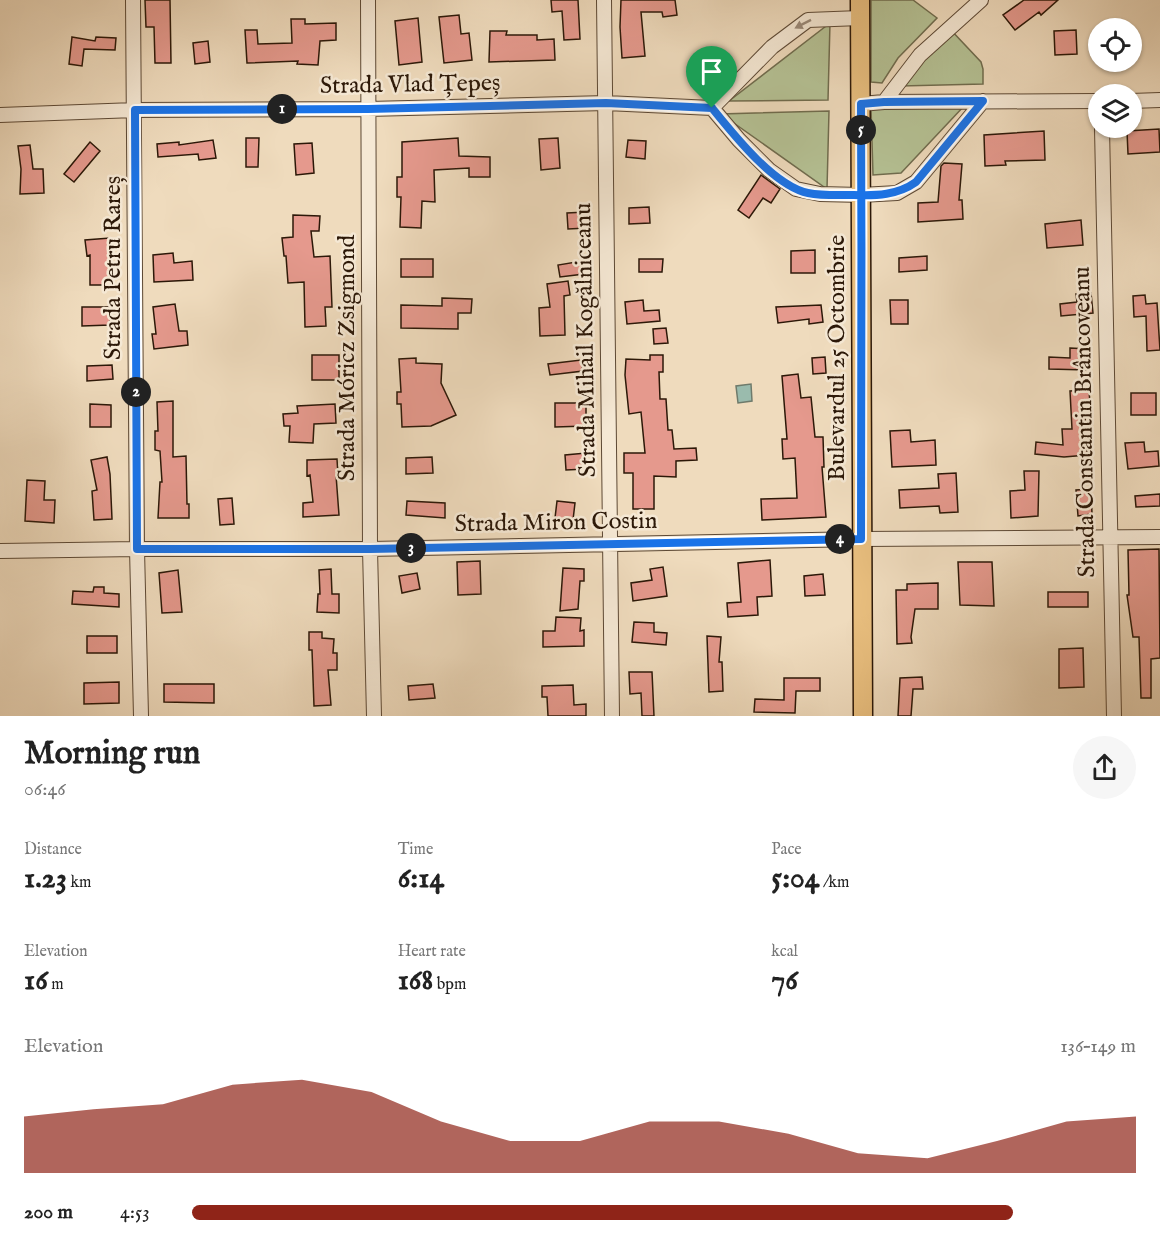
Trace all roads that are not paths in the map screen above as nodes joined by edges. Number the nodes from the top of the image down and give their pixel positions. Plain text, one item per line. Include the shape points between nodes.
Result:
1 (134, 0) edge
2 (368, 0) edge
3 (604, 0) edge
4 (981, 0) edge
5 (860, 9) edge
6 (1160, 100) edge
7 (983, 101) junction
8 (1088, 101) edge
9 (1142, 101) edge
10 (884, 102) junction
11 (606, 103) junction
12 (861, 104) junction
13 (712, 108) junction
14 (368, 109) junction
15 (135, 110) junction
16 (0, 115) edge
17 (1102, 138) edge
18 (861, 195) junction
19 (1160, 537) edge
20 (1110, 538) junction
21 (861, 539) junction
22 (611, 544) junction
23 (137, 549) junction
24 (370, 549) junction
25 (0, 551) edge
26 (141, 716) edge
27 (374, 716) edge
28 (612, 716) edge
29 (863, 716) edge
30 (1114, 716) edge

1 - 15 street, Strada Petru Rareș
2 - 14 street, Strada Móricz Zsigmond
3 - 11 street, Strada Mihail Kogălniceanu
4 - 10 street via 920,55
5 - 12 main road, Bulevardul 25 Octombrie
5 -> 13 street via 808,20 772,47
6 - 9 street
7 - 8 street
7 - 10 street
7 - 18 street via 916,182 897,193
10 - 12 street
11 - 13 street, Strada Vlad Țepeș
11 - 14 street, Strada Vlad Țepeș
11 - 22 street, Strada Mihail Kogălniceanu
12 - 18 main road, Bulevardul 25 Octombrie
13 - 18 street via 769,170 796,189 814,194
14 - 15 street, Strada Vlad Țepeș
14 - 24 street, Strada Móricz Zsigmond
15 - 16 street, Strada Vlad Țepeș
15 - 23 street, Strada Petru Rareș
17 - 20 street, Strada Constantin Brâncoveanu
18 - 21 main road, Bulevardul 25 Octombrie
19 - 20 street, Strada Miron Costin
20 - 21 street, Strada Miron Costin
20 - 30 street, Strada Constantin Brâncoveanu
21 - 22 street, Strada Miron Costin
21 - 29 main road, Bulevardul 25 Octombrie
22 - 24 street, Strada Miron Costin
22 - 28 street, Strada Mihail Kogălniceanu
23 - 24 street, Strada Miron Costin
23 - 25 street, Strada Miron Costin
23 - 26 street, Strada Petru Rareș
24 - 27 street, Strada Móricz Zsigmond

